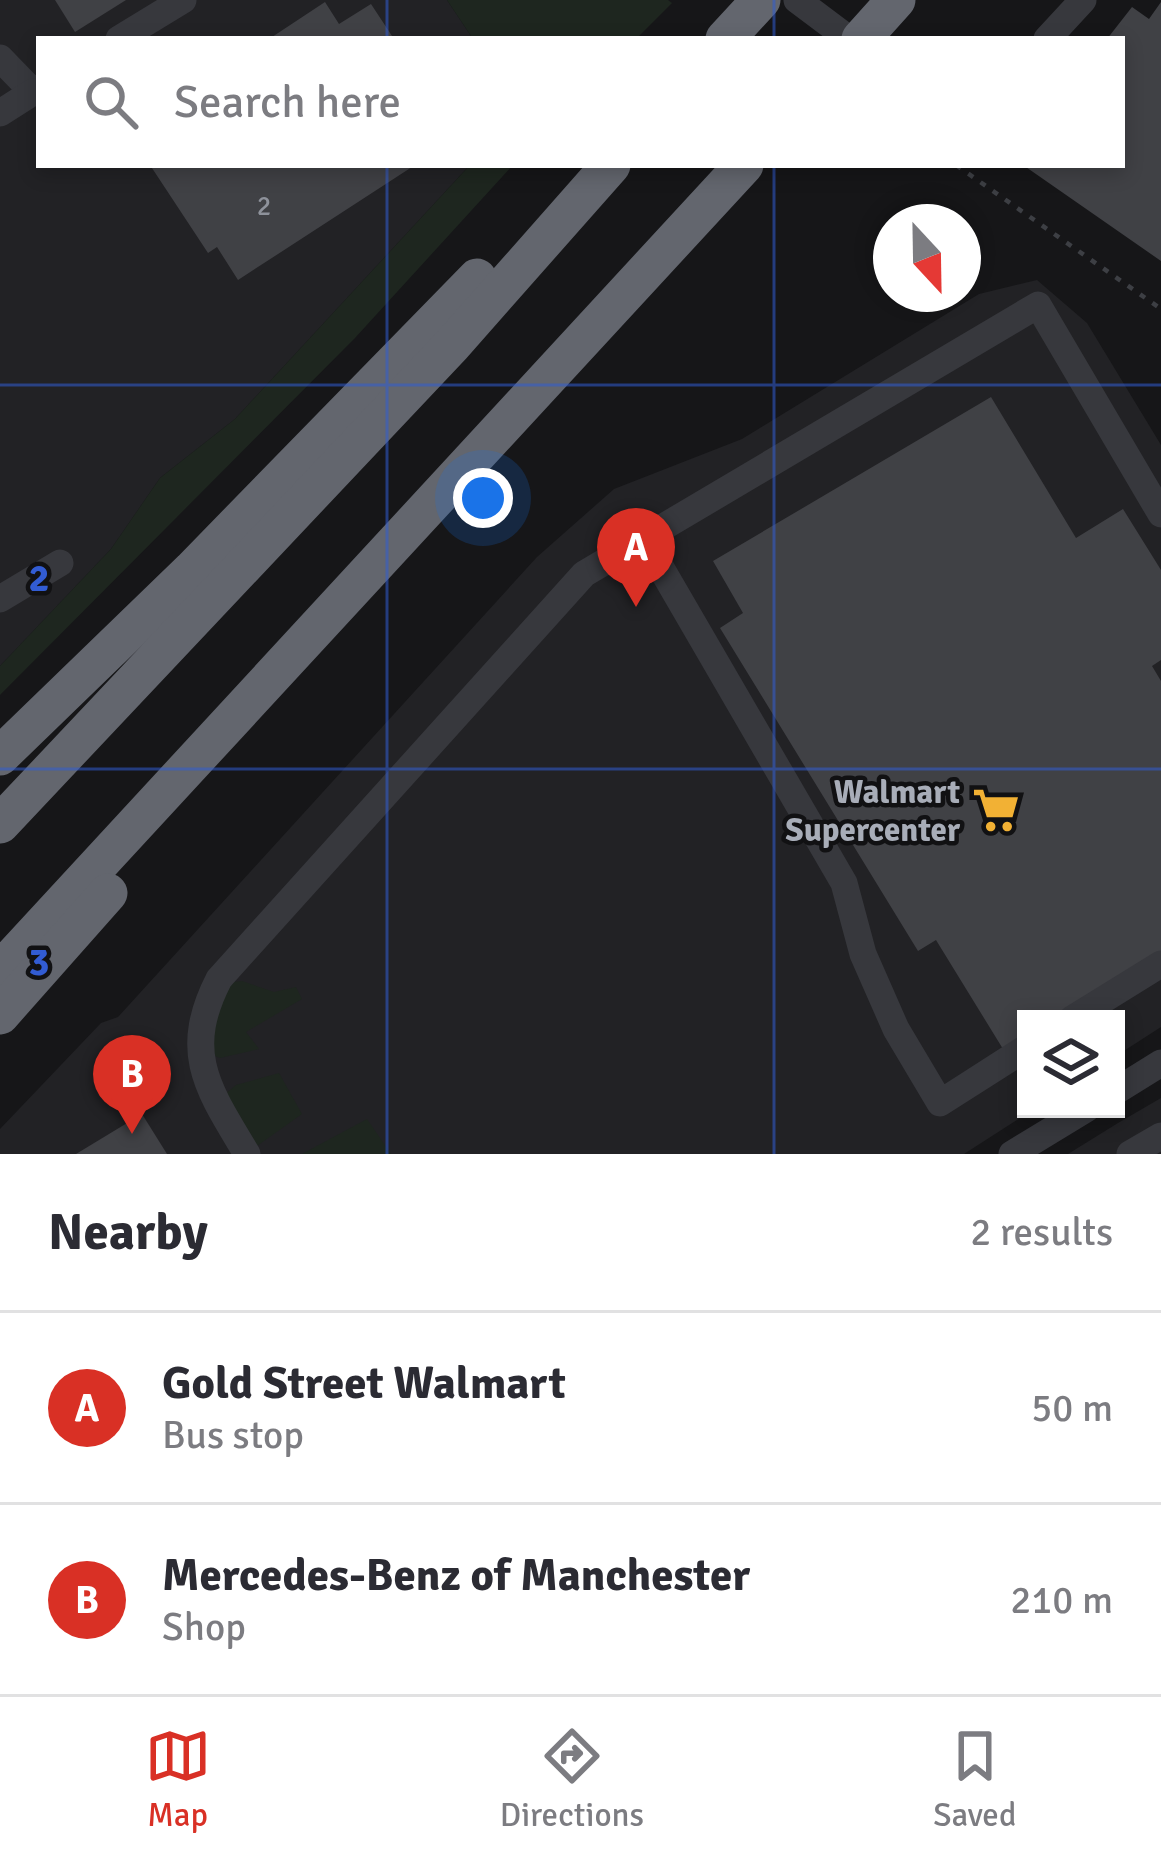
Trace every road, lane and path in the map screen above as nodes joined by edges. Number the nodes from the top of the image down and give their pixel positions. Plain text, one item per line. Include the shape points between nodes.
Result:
1 (183, 0) edge
2 (761, 0) edge
3 (796, 0) edge
4 (896, 0) edge
5 (1083, 0) edge
6 (124, 36) edge
7 (728, 36) edge
8 (845, 36) edge
9 (864, 36) edge
10 (1050, 36) edge
11 (0, 58) edge
12 (36, 90) edge
13 (0, 113) edge
14 (597, 168) edge
15 (608, 168) edge
16 (741, 168) edge
17 (960, 168) edge
18 (1161, 309) edge
19 (1161, 514) edge
20 (643, 537) junction
21 (60, 563) dead end
22 (364, 579) junction
23 (0, 599) edge
24 (0, 756) edge
25 (0, 824) edge
26 (1161, 964) edge
27 (0, 971) edge
28 (1087, 1010) edge
29 (0, 1015) edge
30 (1017, 1054) edge
31 (1161, 1063) edge
32 (1125, 1085) edge
33 (1071, 1118) edge
34 (1161, 1136) edge
35 (247, 1154) edge
36 (1012, 1154) edge
37 (1130, 1154) edge

1 - 6 street
2 - 7 highway, bridge
3 - 8 street
4 - 9 highway
5 - 10 street
11 - 12 street
12 - 13 street
14 - 24 highway via 515,238
15 - 25 highway
16 - 22 highway
17 - 18 path
19 - 20 street via 1038,305
20 - 30 street via 844,883 863,954 940,1103
20 - 35 street via 584,574 219,979 200,1028 200,1060
21 - 23 street
22 - 27 highway
22 - 29 highway via 200,790
26 - 28 street
31 - 32 street
33 - 36 street
34 - 37 street

